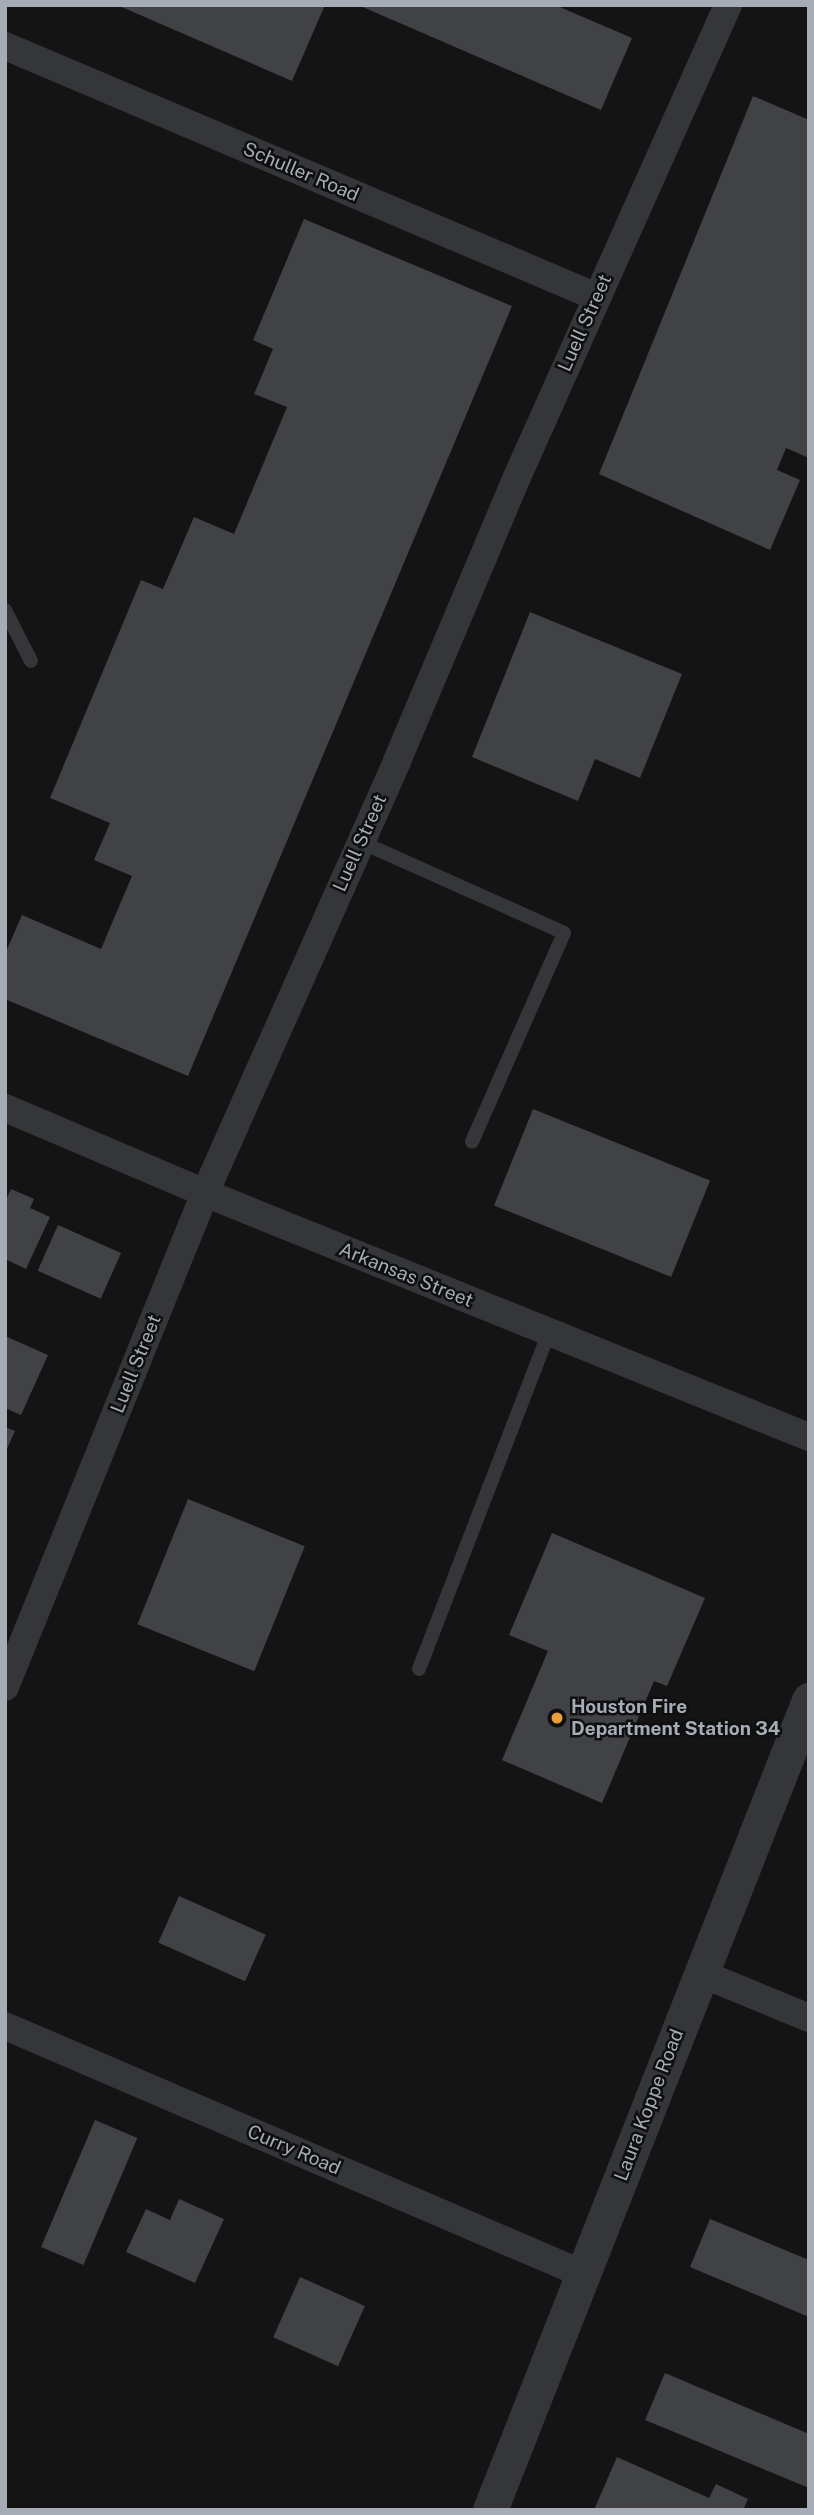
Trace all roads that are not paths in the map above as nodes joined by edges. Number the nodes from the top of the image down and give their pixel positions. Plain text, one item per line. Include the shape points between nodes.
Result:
1 (728, 5) edge
2 (5, 46) edge
3 (597, 297) junction
4 (5, 610) edge
5 (31, 661) dead end
6 (360, 842) junction
7 (5, 1108) edge
8 (472, 1142) dead end
9 (205, 1194) junction
10 (549, 1332) junction
11 (809, 1437) edge
12 (419, 1669) dead end
13 (5, 1687) edge
14 (809, 1700) edge
15 (700, 1973) junction
16 (809, 2018) edge
17 (5, 2026) edge
18 (583, 2274) junction
19 (490, 2510) edge

1 - 3 street, Luell Street
2 - 3 street, Schuller Road
3 - 6 street, Luell Street
4 - 5 lane
6 - 8 lane via 564,933
6 - 9 street, Luell Street
7 - 9 street, Arkansas Street
9 - 10 street, Arkansas Street
9 - 13 street, Luell Street
10 - 11 street, Arkansas Street
10 - 12 lane
14 - 15 street, Laura Koppe Road
15 - 16 street
15 - 18 street, Laura Koppe Road
17 - 18 street, Curry Road
18 - 19 street, Laura Koppe Road

